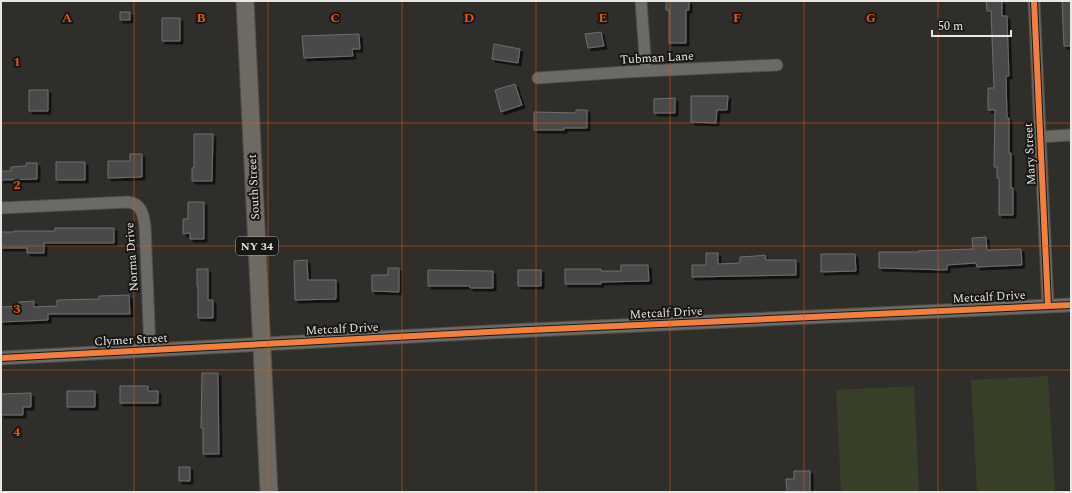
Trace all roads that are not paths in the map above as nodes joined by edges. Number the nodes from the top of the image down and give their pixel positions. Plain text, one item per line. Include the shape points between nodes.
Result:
1 (245, 1) edge
2 (641, 1) edge
3 (1034, 1) edge
4 (777, 65) dead end
5 (646, 71) junction
6 (538, 78) dead end
7 (1071, 135) edge
8 (1040, 137) junction
9 (1, 208) edge
10 (1071, 305) edge
11 (1048, 306) junction
12 (262, 345) junction
13 (150, 350) junction
14 (1, 358) edge
15 (269, 492) edge

1 - 12 main road, South Street / NY 34
2 - 5 street
3 - 8 street, Mary Street
4 - 5 street, Tubman Lane
5 - 6 street, Tubman Lane
7 - 8 street
8 - 11 street, Mary Street
9 - 13 street, Norma Drive via 128,202 139,206 145,226
10 - 11 street, Metcalf Drive
11 - 12 street, Metcalf Drive
12 - 13 street, Clymer Street
12 - 15 main road, South Street / NY 34
13 - 14 street, Clymer Street

